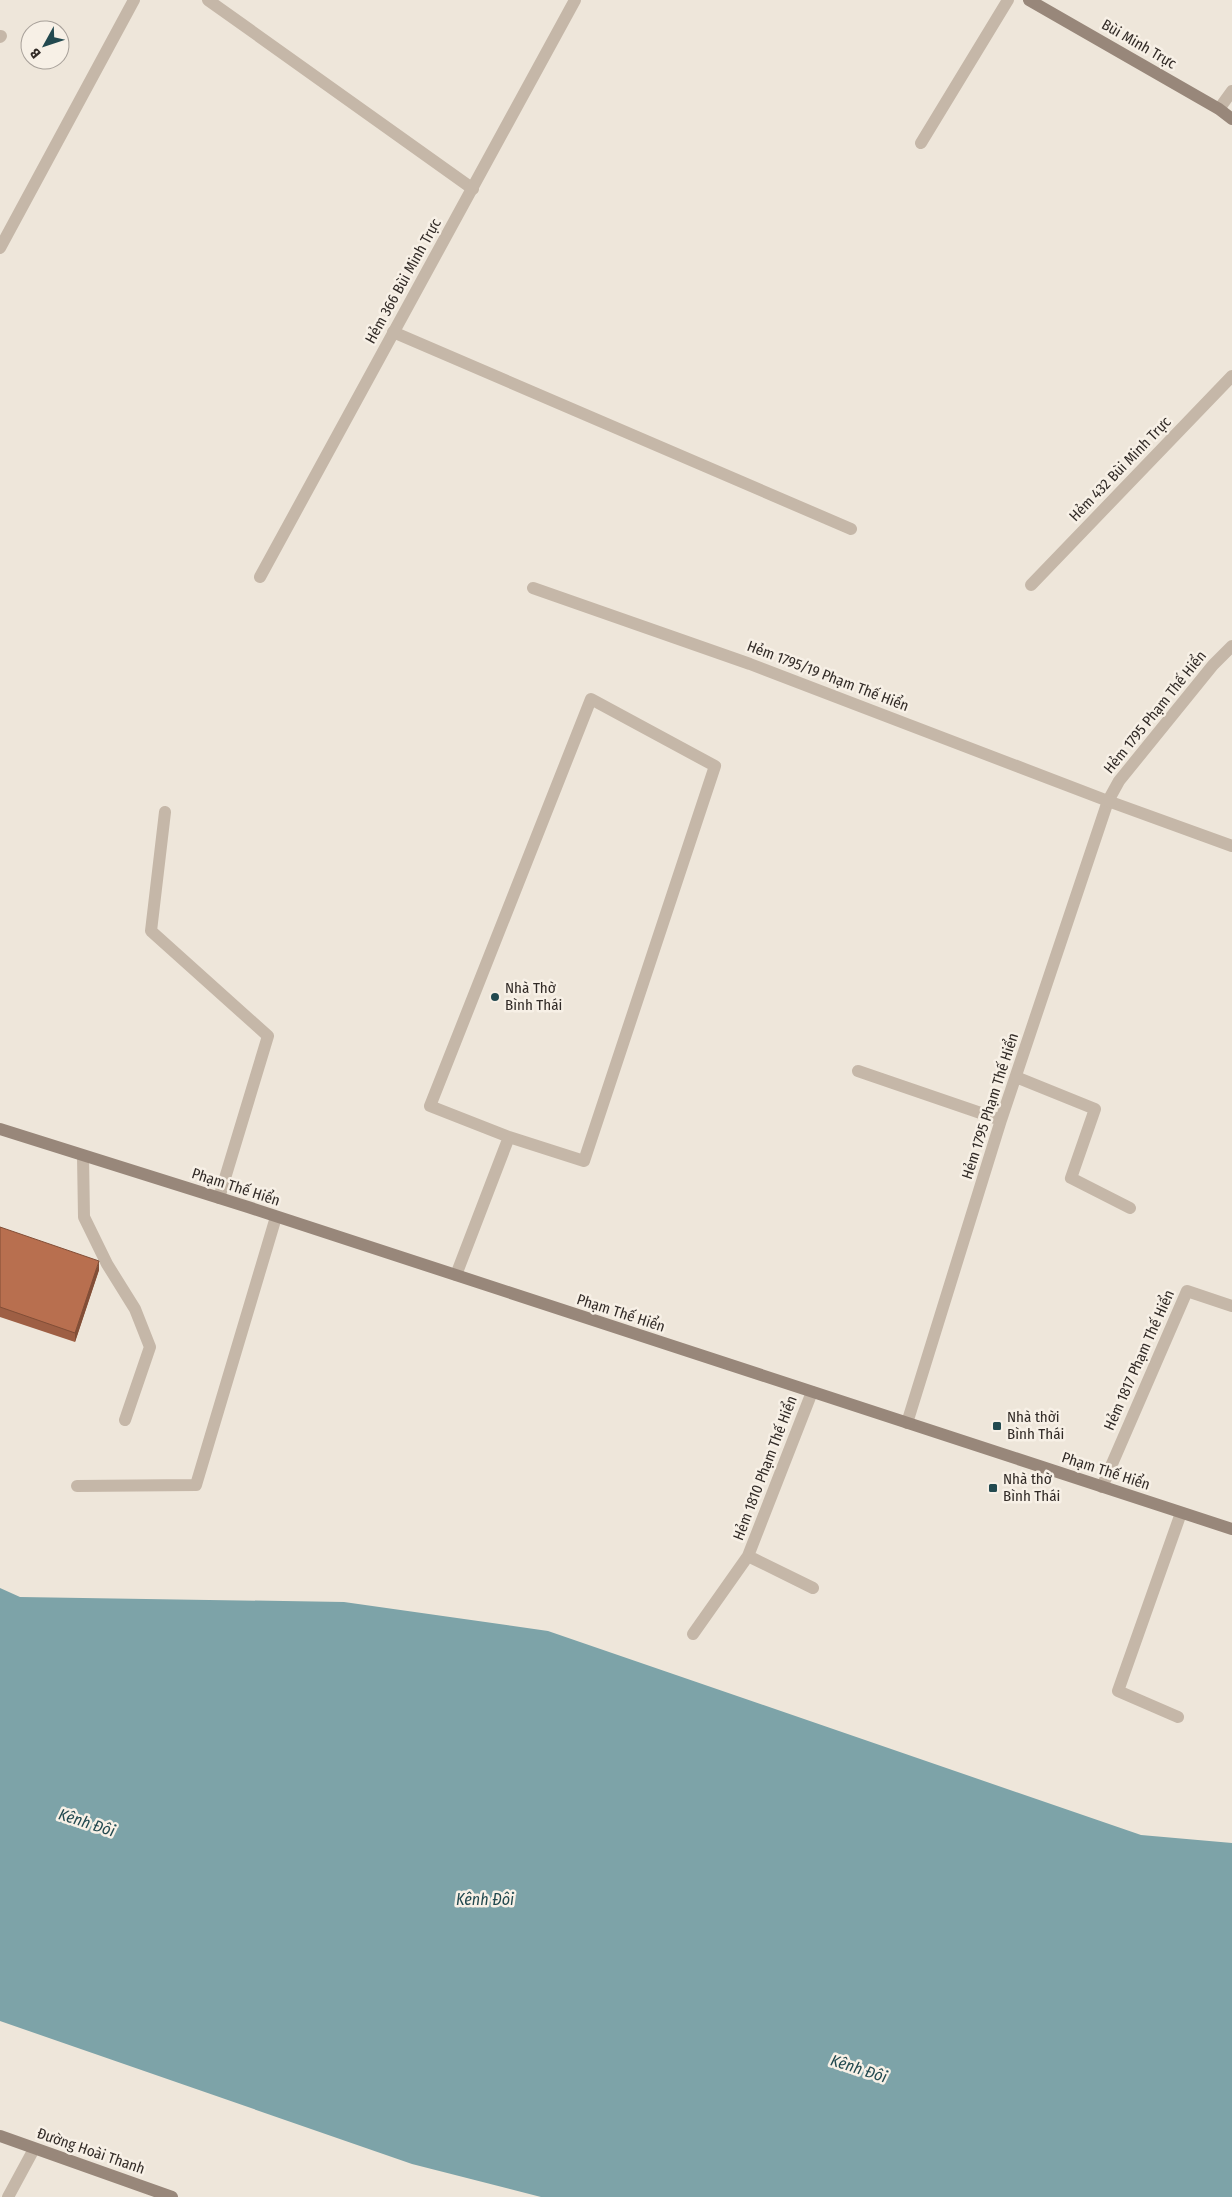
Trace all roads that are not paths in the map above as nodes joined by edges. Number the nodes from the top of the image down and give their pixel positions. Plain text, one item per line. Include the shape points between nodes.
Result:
1 (134, 0) edge
2 (208, 0) edge
3 (575, 0) edge
4 (1008, 0) edge
5 (1029, 0) edge
6 (1232, 91) edge
7 (1219, 109) junction
8 (1232, 119) edge
9 (920, 142) dead end
10 (473, 189) junction
11 (0, 248) edge
12 (393, 332) junction
13 (1232, 376) edge
14 (851, 530) dead end
15 (260, 577) dead end
16 (1031, 585) dead end
17 (533, 588) dead end
18 (1232, 646) edge
19 (1108, 801) junction
20 (165, 812) dead end
21 (1232, 846) edge
22 (858, 1071) dead end
23 (1016, 1077) junction
24 (1001, 1120) junction
25 (0, 1129) edge
26 (509, 1136) junction
27 (83, 1156) junction
28 (219, 1198) junction
29 (1130, 1208) dead end
30 (276, 1216) junction
31 (456, 1275) junction
32 (1232, 1306) edge
33 (812, 1392) junction
34 (125, 1420) dead end
35 (907, 1423) junction
36 (77, 1486) dead end
37 (1102, 1486) junction
38 (1181, 1512) junction
39 (1232, 1529) edge
40 (748, 1556) junction
41 (813, 1588) dead end
42 (693, 1634) dead end
43 (1178, 1718) dead end
44 (0, 2136) edge
45 (34, 2149) junction
46 (8, 2197) edge
47 (172, 2197) edge

1 - 11 street
2 - 10 street
3 - 10 street, Hẻm 366 Bùi Minh Trực
4 - 9 street
5 - 7 main road, Bùi Minh Trực
6 - 7 street
7 - 8 main road, Bùi Minh Trực
10 - 12 street, Hẻm 366 Bùi Minh Trực
12 - 14 street
12 - 15 street, Hẻm 366 Bùi Minh Trực
13 - 16 street, Hẻm 432 Bùi Minh Trực
17 - 19 street, Hẻm 1795/19 Phạm Thế Hiển via 750,664
18 - 19 street, Hẻm 1795 Phạm Thế Hiển via 1119,781
19 - 21 street
19 - 23 street, Hẻm 1795 Phạm Thế Hiển
20 - 28 street via 151,931 268,1036
22 - 24 street
23 - 24 street, Hẻm 1795 Phạm Thế Hiển
23 - 29 street via 1094,1109 1071,1178
24 - 35 street, Hẻm 1795 Phạm Thế Hiển
25 - 27 main road, Phạm Thế Hiển
26 - 26 street via 584,1161 715,766 591,699 430,1106
26 - 31 street
27 - 28 main road, Phạm Thế Hiển
27 - 34 street via 84,1217 107,1264 135,1309 150,1347
28 - 30 main road, Phạm Thế Hiển
30 - 31 main road, Phạm Thế Hiển
30 - 36 street via 196,1485
31 - 33 main road, Phạm Thế Hiển
32 - 37 street, Hẻm 1817 Phạm Thế Hiển via 1187,1291
33 - 35 main road, Phạm Thế Hiển
33 - 40 street, Hẻm 1810 Phạm Thế Hiển
35 - 37 main road, Phạm Thế Hiển
37 - 38 main road, Phạm Thế Hiển
38 - 39 main road, Phạm Thế Hiển
38 - 43 street via 1118,1691
40 - 41 street, Hẻm 1810 Phạm Thế Hiển
40 - 42 street, Hẻm 1810 Phạm Thế Hiển
44 - 45 main road, Đường Hoài Thanh
45 - 46 street
45 - 47 main road, Đường Hoài Thanh

